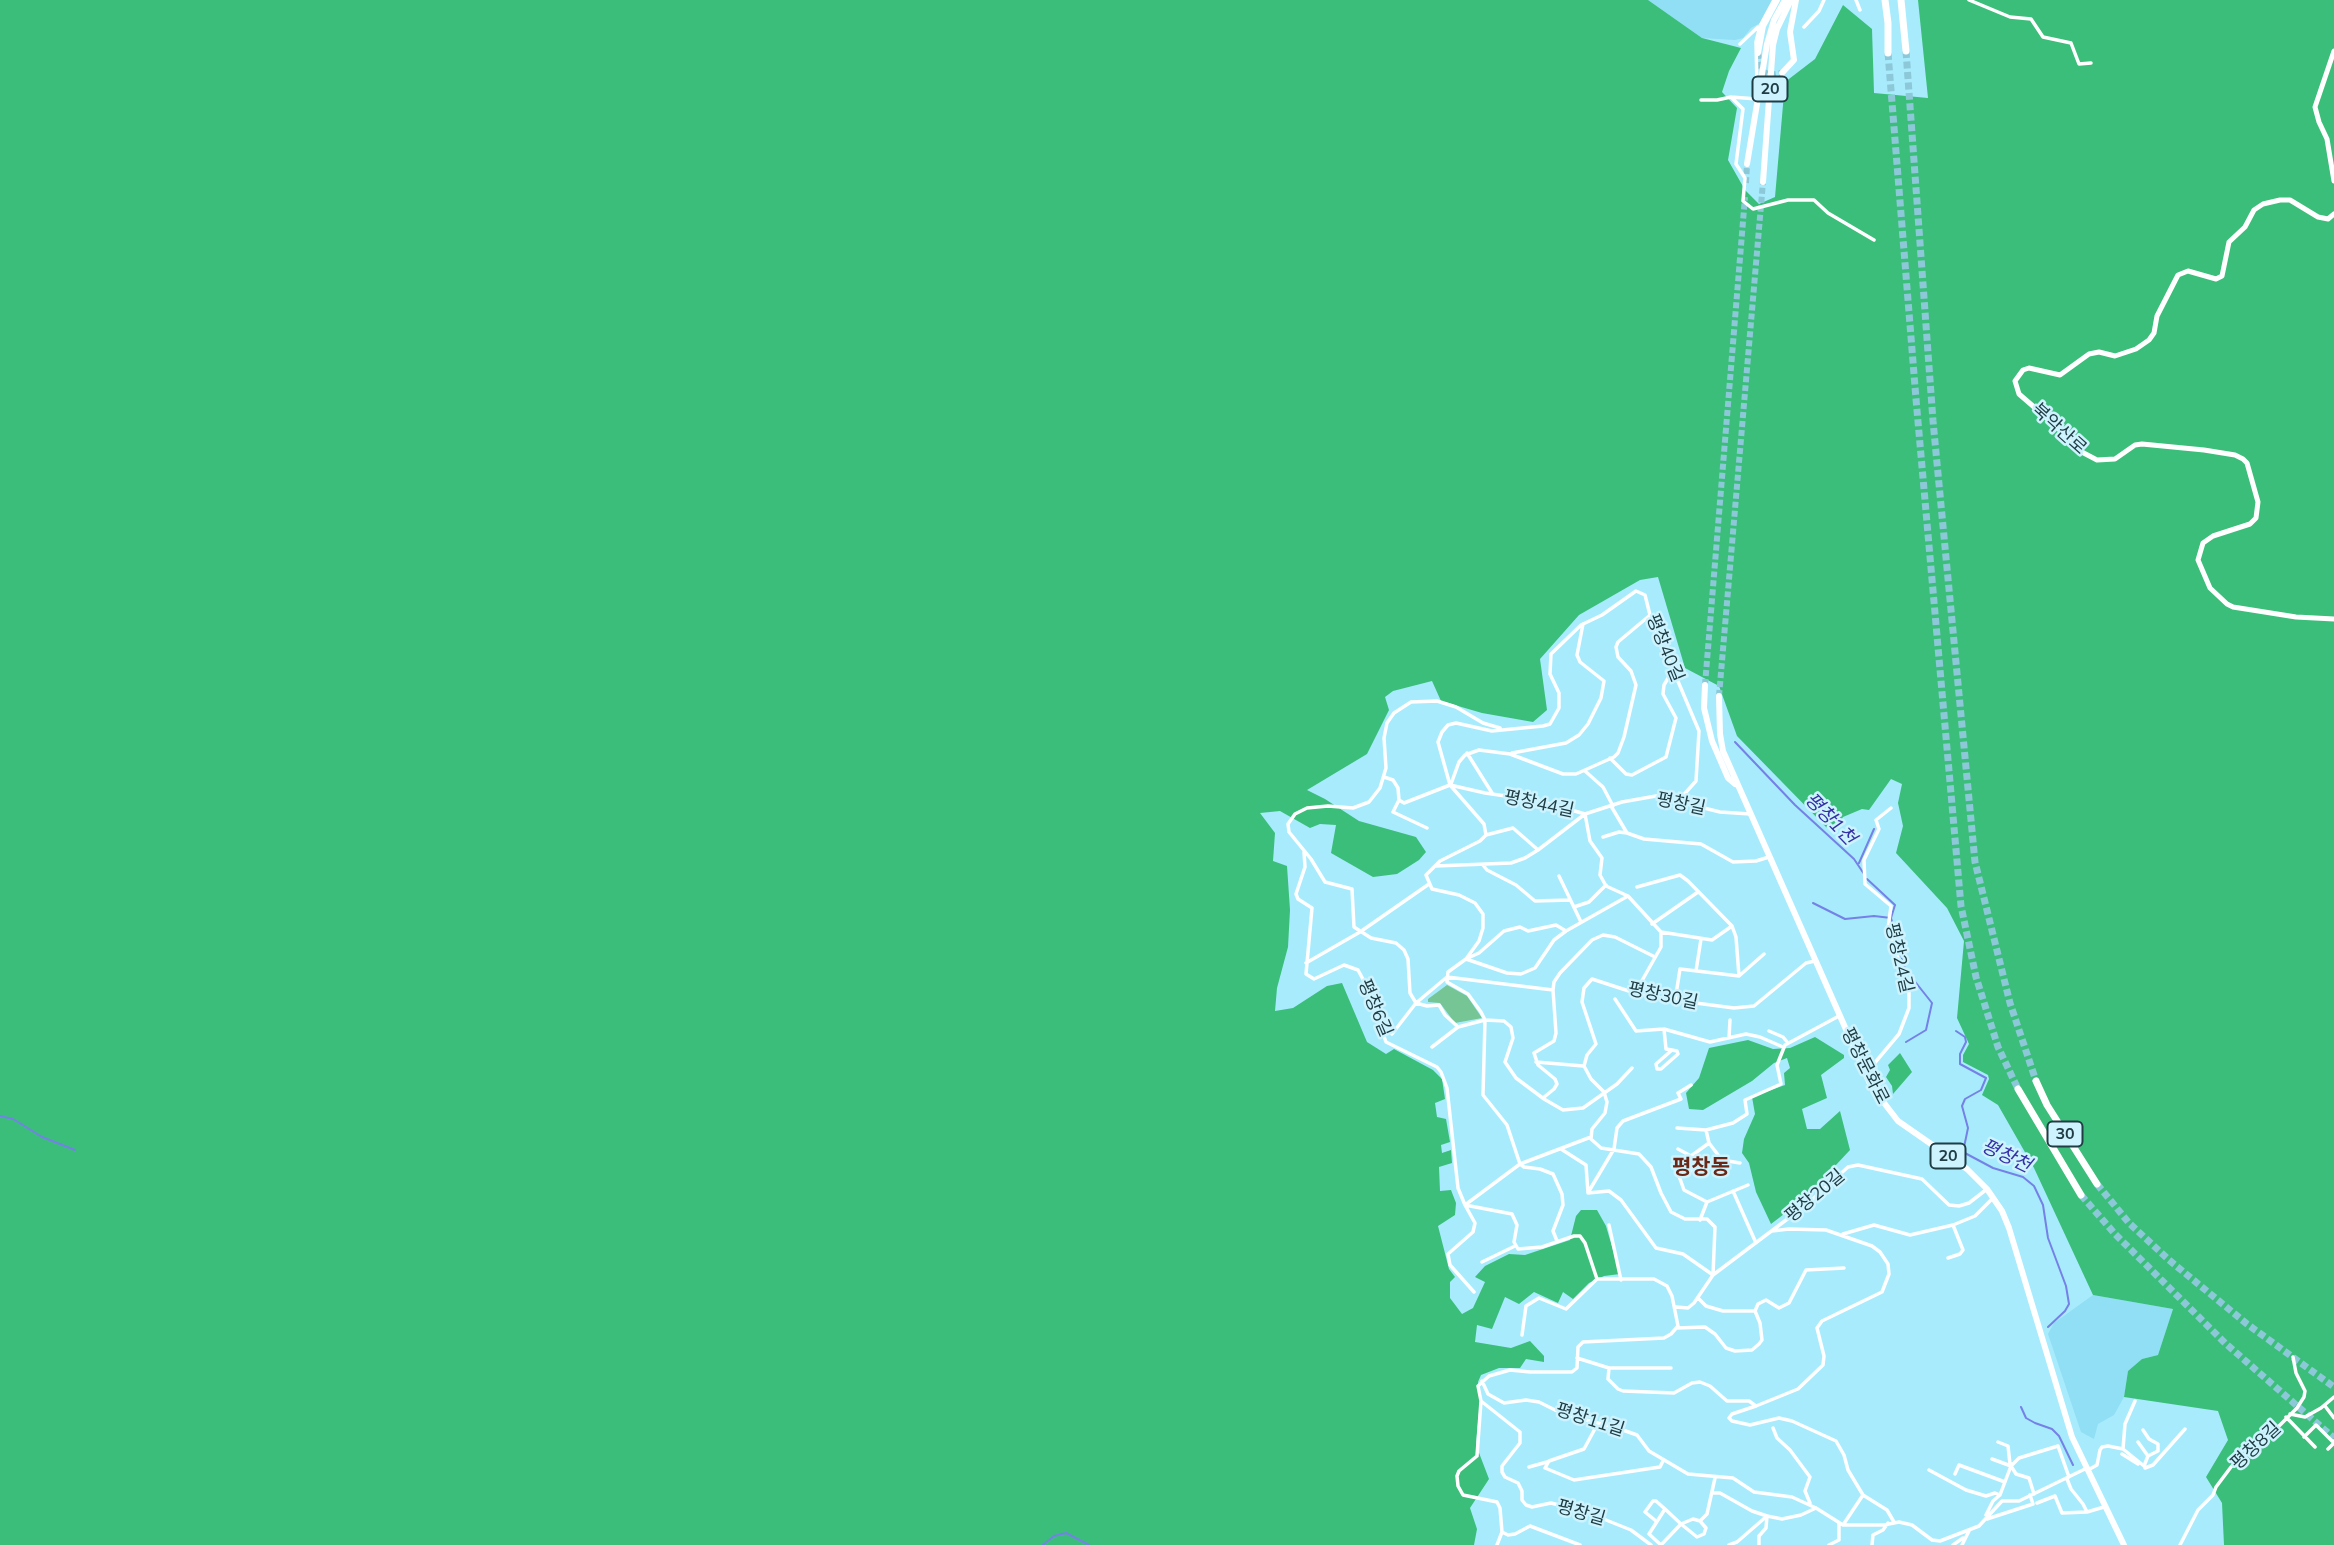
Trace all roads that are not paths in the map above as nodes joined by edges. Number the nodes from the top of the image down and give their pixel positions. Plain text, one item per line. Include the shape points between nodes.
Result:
1 (1775, 0) edge
2 (1784, 0) edge
3 (1793, 0) edge
4 (1824, 0) edge
5 (1856, 0) edge
6 (1885, 0) edge
7 (1900, 0) edge
8 (1969, 0) edge
9 (1860, 10) dead end
10 (1760, 26) junction
11 (1804, 27) dead end
12 (1740, 44) dead end
13 (1906, 51) tunnel mouth
14 (2334, 51) edge
15 (1758, 53) dead end
16 (1888, 53) tunnel mouth
17 (2091, 64) dead end
18 (1782, 73) dead end
19 (1731, 97) junction
20 (1757, 99) junction
21 (1701, 100) dead end
22 (1752, 136) junction
23 (1747, 164) tunnel mouth
24 (2334, 181) edge
25 (1763, 182) tunnel mouth
26 (2334, 214) edge
27 (1874, 240) dead end
28 (1650, 615) junction
29 (2334, 619) edge
30 (1583, 624) junction
31 (1673, 670) junction
32 (1705, 685) tunnel mouth
33 (1719, 696) tunnel mouth
34 (1514, 728) junction
35 (1467, 754) junction
36 (1510, 754) junction
37 (1610, 758) junction
38 (1585, 771) junction
39 (1384, 777) junction
40 (1450, 785) junction
41 (1737, 786) junction
42 (1493, 794) junction
43 (1399, 800) junction
44 (1679, 800) junction
45 (1612, 806) junction
46 (1891, 808) dead end
47 (1585, 814) junction
48 (1750, 814) junction
49 (1427, 828) dead end
50 (1627, 833) junction
51 (1486, 835) junction
52 (1602, 837) dead end
53 (1538, 850) junction
54 (1304, 852) junction
55 (1769, 857) junction
56 (1482, 864) junction
57 (1436, 866) junction
58 (1559, 876) dead end
59 (1429, 884) junction
60 (1606, 885) junction
61 (1637, 887) dead end
62 (1698, 892) junction
63 (1629, 896) junction
64 (1570, 900) junction
65 (1574, 907) junction
66 (1581, 922) junction
67 (1652, 924) junction
68 (1732, 926) junction
69 (1566, 931) junction
70 (1360, 932) junction
71 (1661, 932) junction
72 (1701, 939) junction
73 (1765, 954) dead end
74 (1655, 957) junction
75 (1466, 959) junction
76 (1815, 961) junction
77 (1306, 963) junction
78 (1696, 971) junction
79 (1739, 976) junction
80 (1447, 977) junction
81 (1553, 990) junction
82 (1634, 993) junction
83 (1615, 999) dead end
84 (1675, 1001) junction
85 (1416, 1003) junction
86 (1839, 1016) junction
87 (1485, 1020) junction
88 (1730, 1020) dead end
89 (1458, 1027) junction
90 (1664, 1029) junction
91 (1769, 1031) dead end
92 (1392, 1034) dead end
93 (1729, 1038) junction
94 (1788, 1043) junction
95 (1432, 1048) dead end
96 (1784, 1048) junction
97 (1672, 1050) junction
98 (1536, 1062) junction
99 (1584, 1066) junction
100 (1632, 1068) dead end
101 (1865, 1073) junction
102 (2036, 1081) tunnel mouth
103 (1691, 1085) dead end
104 (2018, 1089) tunnel mouth
105 (1604, 1092) junction
106 (1543, 1098) junction
107 (1677, 1128) dead end
108 (1706, 1130) junction
109 (1591, 1137) junction
110 (1709, 1143) junction
111 (1560, 1149) junction
112 (1614, 1149) junction
113 (1678, 1149) dead end
114 (1691, 1156) junction
115 (1740, 1163) dead end
116 (1520, 1164) junction
117 (2097, 1184) tunnel mouth
118 (1748, 1185) dead end
119 (1987, 1189) junction
120 (1733, 1191) junction
121 (1588, 1193) junction
122 (2081, 1195) tunnel mouth
123 (1993, 1198) junction
124 (1707, 1202) junction
125 (1465, 1205) junction
126 (1699, 1220) junction
127 (1609, 1225) dead end
128 (1953, 1225) junction
129 (1772, 1231) junction
130 (1841, 1235) junction
131 (1557, 1242) junction
132 (1756, 1243) junction
133 (1516, 1246) junction
134 (1948, 1258) dead end
135 (1482, 1262) dead end
136 (1843, 1268) dead end
137 (1713, 1275) junction
138 (1597, 1279) junction
139 (1621, 1280) junction
140 (1474, 1292) dead end
141 (1698, 1297) junction
142 (1676, 1307) junction
143 (1755, 1311) junction
144 (1676, 1328) junction
145 (1522, 1335) dead end
146 (2293, 1357) dead end
147 (1577, 1358) junction
148 (1609, 1368) junction
149 (1671, 1368) dead end
150 (1482, 1381) junction
151 (2334, 1397) edge
152 (1481, 1401) junction
153 (2134, 1401) dead end
154 (1755, 1406) junction
155 (2325, 1406) junction
156 (2288, 1415) junction
157 (2334, 1418) edge
158 (1597, 1425) junction
159 (1773, 1429) dead end
160 (2185, 1429) dead end
161 (2143, 1430) dead end
162 (2304, 1437) junction
163 (1998, 1442) dead end
164 (2138, 1442) dead end
165 (2334, 1442) edge
166 (2315, 1447) dead end
167 (2328, 1449) dead end
168 (2122, 1452) junction
169 (2148, 1456) junction
170 (1992, 1459) dead end
171 (1549, 1461) junction
172 (1663, 1461) junction
173 (2012, 1465) junction
174 (1529, 1467) dead end
175 (2087, 1469) junction
176 (1929, 1470) dead end
177 (1955, 1474) dead end
178 (2068, 1477) junction
179 (1716, 1478) junction
180 (2005, 1482) junction
181 (1713, 1493) junction
182 (2032, 1494) junction
183 (1863, 1495) junction
184 (2000, 1495) junction
185 (2037, 1503) dead end
186 (2105, 1507) junction
187 (1816, 1508) junction
188 (1665, 1509) junction
189 (2087, 1513) junction
190 (1767, 1517) junction
191 (1985, 1519) junction
192 (1656, 1521) junction
193 (1700, 1521) junction
194 (1894, 1522) junction
195 (1888, 1523) junction
196 (1681, 1524) junction
197 (1841, 1524) junction
198 (1502, 1532) junction
199 (1964, 1534) junction
200 (1932, 1540) junction
201 (1497, 1545) edge
202 (1580, 1545) edge
203 (1651, 1545) edge
204 (1661, 1545) edge
205 (1729, 1545) edge
206 (1759, 1545) edge
207 (1829, 1545) edge
208 (1872, 1545) edge
209 (1930, 1545) edge
210 (1953, 1545) edge
211 (1962, 1545) edge
212 (2124, 1545) edge
213 (2180, 1545) edge

1 - 10 street
1 - 15 main road
2 - 22 main road, 20 via 1767,44
3 - 18 main road via 1790,32 1794,60
3 - 25 main road, 20 via 1773,45
4 - 11 street
5 - 9 street
6 - 16 highway
7 - 13 highway
8 - 17 street via 2002,14 2031,19 2043,37 2069,41 2079,64
10 - 12 street
10 - 20 street via 1754,50
14 - 24 street via 2315,107 2327,139
19 - 20 street
19 - 21 street
19 - 27 street via 1743,108 1736,164 1745,178 1743,201 1748,207 1814,200
20 - 22 street
22 - 23 main road, 20
26 - 29 street, 북악산로 via 2328,219 2318,217 2290,200 2263,204 2229,242 2222,276 2217,279 2188,271 2178,275 2149,340 2115,356 2088,354 2060,375 2023,369 2015,381 2019,394 2078,450 2097,460 2115,459 2142,444 2243,459 2258,502 2256,518 2203,543 2198,560 2210,587 2233,607
28 - 30 street, 평창40길 via 1645,595 1636,591
28 - 31 street, 평창40길
28 - 37 street via 1616,648 1636,685 1624,737 1618,753
30 - 34 street, 평창40길 via 1551,654 1550,674 1559,693 1554,719 1543,726
30 - 36 street via 1577,655 1604,681 1588,724 1566,743
31 - 37 street via 1663,694 1676,718 1666,757 1632,775
31 - 44 street, 평창40길 via 1699,730 1696,781
32 - 41 main road, 평창문화로 / 20 via 1704,708 1712,741 1728,778
33 - 41 main road, 평창문화로 / 20 via 1723,751
34 - 39 street via 1494,728 1437,701 1411,702 1394,713 1384,729
34 - 40 street, 평창40길 via 1492,731 1448,725 1438,743
35 - 36 street via 1479,750
35 - 40 street
35 - 42 street, 평창44길
36 - 38 street via 1563,774
37 - 38 street
38 - 45 street via 1603,787
39 - 43 street via 1393,780
39 - 54 street via 1375,796 1361,807 1315,807 1294,814 1289,832
40 - 42 street, 평창44길
40 - 43 street via 1404,803
40 - 51 street, 평창40길 via 1484,824
41 - 48 main road, 평창문화로 / 20
42 - 47 street, 평창44길
43 - 49 street via 1393,812
44 - 45 street, 평창길 via 1656,796
44 - 48 street, 평창길 via 1720,812
45 - 47 street, 평창길
45 - 50 street
46 - 101 street, 평창24길 via 1876,820 1878,829 1864,860 1865,884 1891,906 1888,928 1909,993 1909,1008 1899,1034
47 - 53 street, 평창길
47 - 60 street via 1590,841 1602,858 1600,875
48 - 55 main road, 평창문화로 / 20
50 - 52 street
50 - 55 street via 1701,844 1733,862
51 - 53 street via 1513,828
51 - 57 street
53 - 56 street, 평창길 via 1511,863
54 - 70 street via 1325,882 1352,889 1354,927
54 - 77 street via 1305,867 1296,894 1312,908
55 - 76 main road, 평창문화로 / 20
56 - 57 street, 평창길
56 - 64 street via 1535,901
57 - 59 street via 1426,875
58 - 64 street
59 - 70 street
59 - 75 street via 1475,903 1483,914 1479,941
60 - 63 street
60 - 65 street via 1589,902
61 - 62 street via 1680,876
62 - 67 street
62 - 68 street
63 - 66 street
63 - 67 street
64 - 65 street
65 - 66 street
66 - 69 street
67 - 71 street
68 - 72 street via 1712,940
68 - 79 street
69 - 75 street via 1556,925 1528,930 1520,926 1504,931
69 - 75 street via 1535,968 1521,974
70 - 77 street
70 - 85 street via 1404,950 1410,993
71 - 72 street
71 - 74 street via 1661,947
72 - 78 street
73 - 79 street
74 - 81 street via 1603,935 1592,940 1560,973
74 - 82 street
75 - 80 street
76 - 84 street, 평창30길 via 1806,963 1754,1006
76 - 86 main road, 평창문화로 / 20
77 - 125 street, 평창6길 via 1306,974 1314,979 1345,965 1358,970 1386,1042 1441,1072 1447,1088 1458,1188
78 - 79 street
78 - 84 street via 1679,970
80 - 81 street
80 - 85 street
80 - 87 street via 1447,982 1468,994
81 - 98 street via 1556,1033 1554,1041 1534,1053
82 - 84 street, 평창30길
82 - 99 street, 평창30길 via 1592,979 1584,988 1582,1002 1596,1044
83 - 90 street via 1636,1031
85 - 89 street via 1439,1005
85 - 92 street
86 - 94 street
86 - 101 main road, 평창문화로 / 20
87 - 89 street
87 - 106 street via 1504,1021 1511,1027 1513,1038 1505,1062 1516,1078
87 - 116 street via 1483,1095 1507,1125
88 - 93 street
89 - 95 street
90 - 93 street via 1710,1042
90 - 97 street via 1666,1049
91 - 94 street
93 - 96 street via 1746,1034
94 - 96 street
96 - 108 street via 1777,1065 1781,1084 1745,1100 1747,1114 1733,1123
97 - 97 street via 1678,1054 1657,1069 1656,1064
98 - 99 street
98 - 106 street via 1557,1084
99 - 105 street
100 - 105 street
101 - 119 main road, 평창문화로 / 20 via 1898,1121 1967,1169
102 - 117 highway, 30
103 - 112 street via 1678,1093 1681,1100 1623,1121
104 - 122 highway, 30
105 - 106 street via 1583,1108 1563,1110
105 - 109 street via 1605,1113
107 - 108 street
108 - 110 street
109 - 111 street
109 - 112 street via 1601,1148
110 - 114 street
110 - 115 street via 1722,1160
111 - 116 street
111 - 121 street via 1586,1165
112 - 121 street
112 - 126 street via 1640,1154 1651,1167 1671,1212
113 - 114 street
114 - 124 street via 1699,1167 1679,1176 1684,1190
116 - 125 street
116 - 131 street via 1552,1174 1562,1194 1563,1205 1553,1231
118 - 120 street
119 - 123 main road, 평창문화로 / 20
119 - 129 street, 평창20길 via 1969,1203 1949,1205 1922,1179 1848,1167
120 - 124 street
120 - 132 street
121 - 137 street via 1609,1191 1656,1248 1683,1255
123 - 128 street via 1975,1216
123 - 175 main road, 평창문화로 / 20 via 2009,1228 2059,1398
124 - 126 street
125 - 133 street via 1513,1214
125 - 140 street, 평창6길 via 1475,1223 1473,1232 1448,1254 1450,1265
126 - 137 street via 1707,1219 1715,1227
127 - 139 street
128 - 130 street via 1910,1235 1874,1225
128 - 134 street via 1963,1250
129 - 130 street via 1813,1229
129 - 132 street, 평창20길
130 - 154 street via 1872,1246 1885,1258 1886,1285 1876,1296 1822,1321 1817,1328 1824,1356 1818,1371 1798,1389
131 - 133 street via 1523,1250
131 - 138 street via 1580,1236
132 - 137 street, 평창20길
133 - 135 street
136 - 143 street via 1806,1270 1788,1303 1779,1308 1766,1300
137 - 141 street, 평창20길
138 - 139 street
138 - 145 street via 1566,1309 1539,1298 1526,1306
139 - 142 street via 1661,1281
141 - 142 street via 1688,1308
141 - 143 street via 1706,1306 1723,1311
142 - 144 street
143 - 144 street via 1762,1340 1752,1350 1726,1348 1705,1327
144 - 147 street via 1664,1338 1583,1342
146 - 156 street, 평창8길 via 2305,1391
147 - 148 street
147 - 150 street via 1577,1368 1566,1373 1510,1370
148 - 149 street
148 - 154 street via 1608,1379 1618,1390 1674,1393 1700,1382 1727,1401 1749,1401
150 - 152 street via 1478,1387
150 - 158 street, 평창11길 via 1488,1394 1504,1403 1539,1402
151 - 155 street
152 - 198 street via 1477,1457 1459,1471 1458,1486 1463,1494 1497,1502
152 - 203 street, 평창길 / 평창길 via 1520,1432 1520,1443 1502,1472 1518,1483 1526,1505 1551,1503 1586,1512 1631,1530
153 - 168 street
154 - 183 street via 1729,1418 1750,1425 1779,1418 1836,1441
155 - 156 street, 평창8길 via 2305,1417
155 - 157 street
156 - 162 street, 평창8길
156 - 213 street, 평창8길 via 2231,1467 2198,1510
158 - 171 street via 1584,1449
158 - 172 street, 평창11길 via 1637,1436
159 - 187 street via 1810,1477 1805,1491
160 - 168 street via 2149,1467
161 - 169 street via 2158,1444 2158,1451
162 - 165 street, 평창8길 via 2316,1425
162 - 166 street, 평창8길
163 - 173 street via 2008,1446
164 - 169 street
165 - 167 street, 평창8길
168 - 169 street via 2144,1466
168 - 175 street via 2102,1447 2097,1465
170 - 173 street
171 - 172 street via 1545,1468 1574,1480 1660,1467
171 - 174 street
172 - 179 street, 평창11길 via 1688,1474
173 - 178 street via 2031,1452 2058,1446
173 - 180 street
173 - 182 street via 2016,1474 2029,1478
175 - 178 street
175 - 186 main road, 평창문화로 / 20
176 - 184 street via 1966,1490
177 - 180 street via 1959,1465
178 - 182 street
178 - 189 street
179 - 181 street
179 - 187 street, 평창11길 via 1733,1478 1754,1492 1792,1496
180 - 184 street
181 - 190 street
181 - 193 street
182 - 191 street via 2019,1501 2002,1501
182 - 191 street via 2032,1504
183 - 194 street via 1887,1510
183 - 197 street
184 - 191 street
185 - 189 street via 2055,1496 2062,1513
186 - 189 street
186 - 212 main road, 평창문화로 / 20
187 - 190 street via 1782,1519
187 - 197 street, 평창11길
188 - 192 street
188 - 192 street via 1656,1501 1646,1509
188 - 196 street
190 - 205 street
190 - 206 street
191 - 199 street
192 - 204 street via 1649,1534
193 - 196 street
193 - 196 street via 1706,1528 1697,1537
194 - 195 street
194 - 200 street via 1912,1525
195 - 197 street
195 - 208 street via 1873,1535
196 - 204 street
197 - 207 street via 1839,1540
198 - 201 street
198 - 202 street via 1515,1534 1530,1525
199 - 200 street
199 - 210 street
199 - 211 street
200 - 209 street

